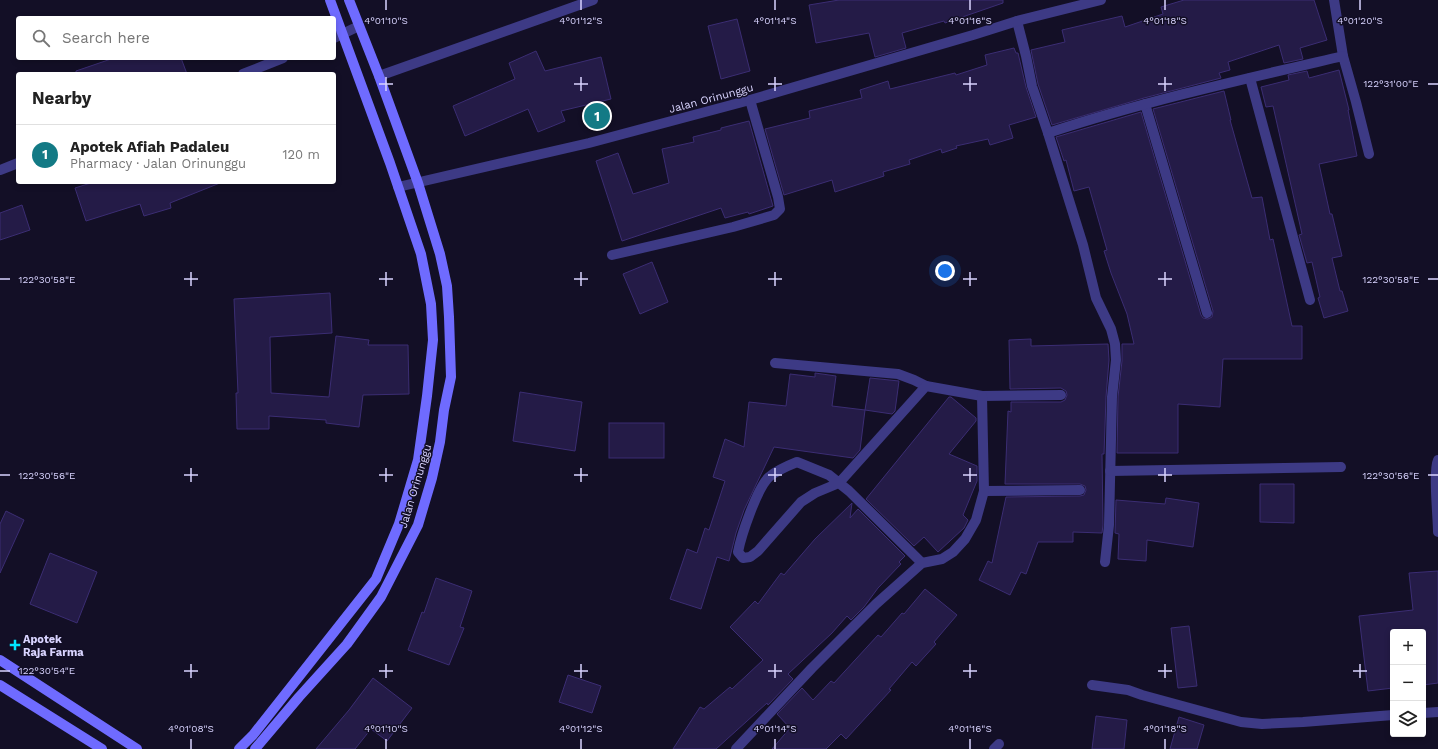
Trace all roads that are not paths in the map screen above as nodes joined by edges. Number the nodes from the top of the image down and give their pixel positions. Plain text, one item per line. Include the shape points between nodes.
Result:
1 (330, 0) edge
2 (349, 0) edge
3 (593, 0) edge
4 (1101, 0) edge
5 (1334, 0) edge
6 (334, 16) edge
7 (1017, 21) junction
8 (359, 26) junction
9 (338, 36) edge
10 (1343, 56) junction
11 (278, 60) edge
12 (248, 72) edge
13 (379, 76) junction
14 (1250, 78) junction
15 (750, 100) junction
16 (1145, 104) junction
17 (1048, 133) junction
18 (1369, 154) dead end
19 (16, 164) edge
20 (0, 170) edge
21 (418, 183) junction
22 (398, 187) junction
23 (612, 255) dead end
24 (1310, 300) dead end
25 (1207, 312) dead end
26 (775, 363) dead end
27 (926, 386) junction
28 (1061, 395) dead end
29 (982, 396) junction
30 (1438, 460) edge
31 (1341, 467) dead end
32 (1110, 471) junction
33 (839, 483) junction
34 (1080, 490) dead end
35 (984, 491) junction
36 (1438, 532) edge
37 (1105, 562) dead end
38 (922, 563) junction
39 (0, 660) edge
40 (0, 686) edge
41 (1092, 686) dead end
42 (1438, 712) edge
43 (1426, 713) edge
44 (1390, 715) edge
45 (102, 749) edge
46 (137, 749) edge
47 (239, 749) edge
48 (255, 749) edge
49 (736, 749) edge

1 - 6 street, Jalan Orinunggu
2 - 8 street, Jalan Orinunggu
3 - 13 street
4 - 7 street, Jalan Orinunggu
5 - 10 street
7 - 15 street, Jalan Orinunggu
7 - 17 street via 1032,86
8 - 9 street
8 - 13 street, Jalan Orinunggu
9 - 22 street, Jalan Orinunggu via 351,59 365,94
10 - 14 street
10 - 18 street
11 - 12 street
13 - 21 street, Jalan Orinunggu
14 - 16 street
14 - 24 street
15 - 21 street, Jalan Orinunggu via 589,144
15 - 23 street via 780,209 774,215 733,227
16 - 17 street
16 - 25 street
17 - 32 street via 1083,245 1096,298 1116,344
19 - 20 street
21 - 22 street, Jalan Orinunggu
21 - 48 street, Jalan Orinunggu via 440,254 450,317 451,377 432,478 418,525 382,597 347,644
22 - 47 street, Jalan Orinunggu via 421,254 431,304 433,340 418,460 399,524 376,579 253,736
26 - 27 street via 898,374
27 - 29 street
27 - 33 street
28 - 29 street
29 - 35 street
30 - 36 street
31 - 32 street
32 - 37 street
33 - 33 street via 824,472 797,462 768,478 752,505 738,552 743,558 750,557 801,502
33 - 38 street
34 - 35 street
35 - 38 street via 976,520 965,539 942,559
38 - 49 street via 821,658
39 - 46 street
40 - 45 street
41 - 44 street via 1128,690 1241,722 1262,724
42 - 43 street

